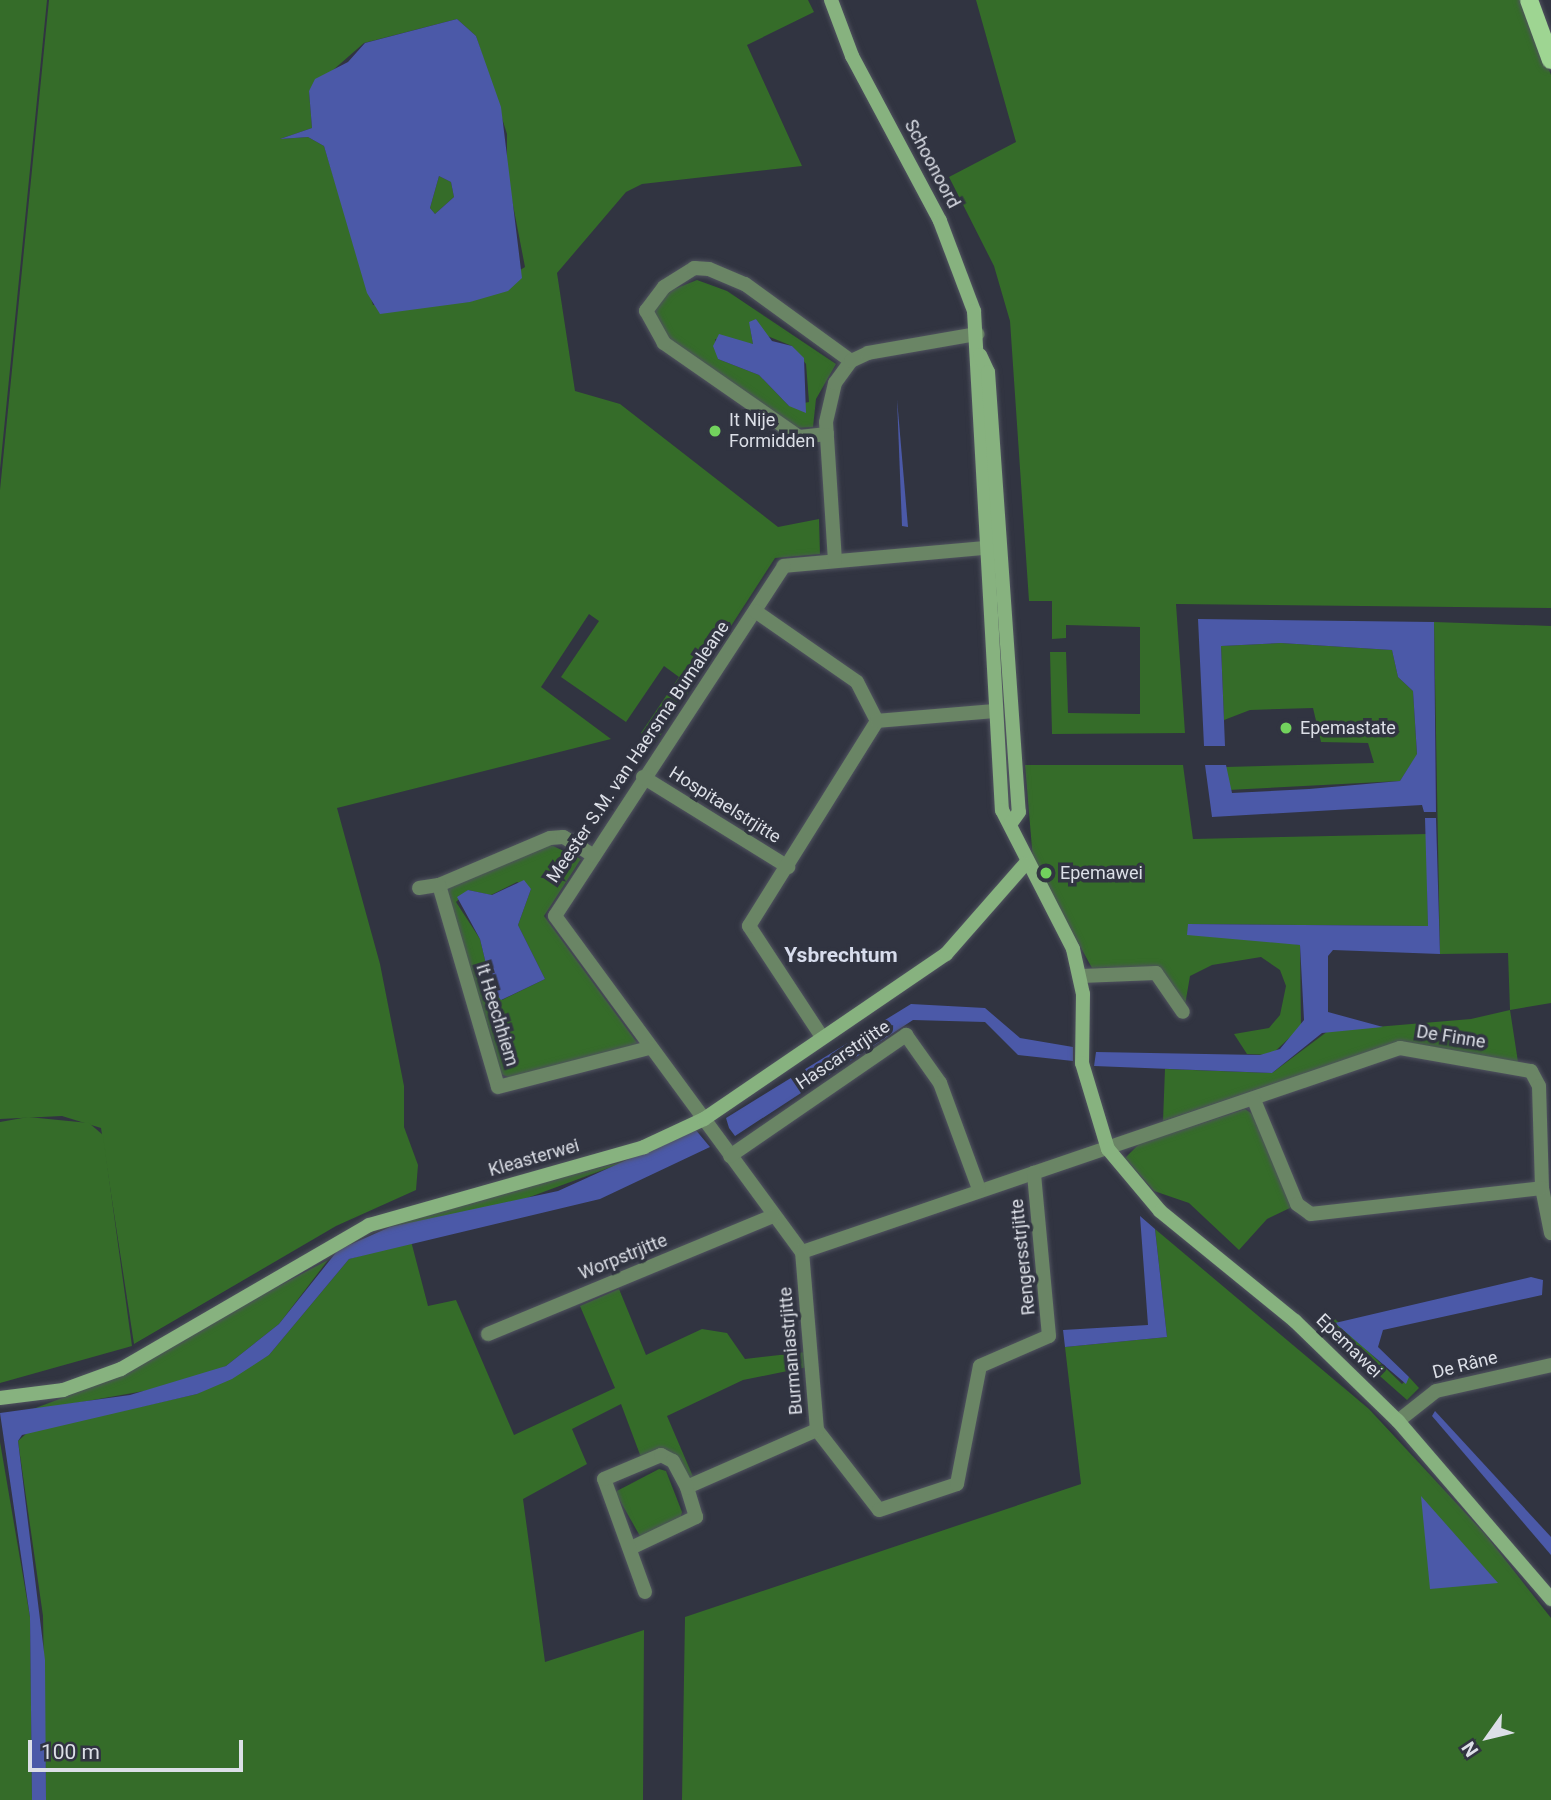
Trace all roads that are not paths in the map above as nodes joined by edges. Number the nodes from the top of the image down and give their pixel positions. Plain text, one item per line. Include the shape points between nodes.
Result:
1 (831, 0) edge
2 (1529, 0) edge
3 (1551, 60) edge
4 (977, 334) junction
5 (980, 353) junction
6 (851, 361) junction
7 (827, 434) junction
8 (984, 548) junction
9 (835, 561) junction
10 (755, 611) junction
11 (994, 711) junction
12 (877, 721) junction
13 (643, 777) junction
14 (1011, 823) junction
15 (594, 856) junction
16 (1025, 864) junction
17 (788, 867) junction
18 (439, 885) junction
19 (418, 888) dead end
20 (1081, 976) junction
21 (1182, 1012) dead end
22 (822, 1037) junction
23 (649, 1048) junction
24 (1254, 1100) junction
25 (704, 1119) junction
26 (1108, 1149) junction
27 (730, 1156) junction
28 (1034, 1172) junction
29 (1542, 1188) junction
30 (979, 1189) junction
31 (773, 1216) junction
32 (1551, 1233) edge
33 (802, 1252) junction
34 (488, 1334) dead end
35 (1551, 1365) edge
36 (0, 1398) edge
37 (1398, 1421) junction
38 (817, 1430) junction
39 (687, 1487) junction
40 (634, 1547) junction
41 (645, 1592) dead end
42 (1551, 1599) edge

1 - 4 street, Schoonoord via 852,56 940,221 964,276
2 - 3 main road
4 - 5 street, Schoonoord
4 - 6 street
5 - 8 street, Schoonoord
5 - 14 street, Schoonoord via 988,372 1019,812
6 - 7 street via 828,398
6 - 7 street via 746,284 709,269 694,268 664,287 646,312 664,343 800,437
7 - 9 street
8 - 9 street, Meester S.M. van Haersma Bumaleane
8 - 11 street, Epemawei
9 - 10 street, Meester S.M. van Haersma Bumaleane via 785,566
10 - 12 street via 857,682
10 - 13 street, Meester S.M. van Haersma Bumaleane
11 - 12 street
11 - 14 street, Epemawei via 1002,810
12 - 17 street
13 - 15 street, Meester S.M. van Haersma Bumaleane
13 - 17 street, Hospitaelstrjitte
14 - 16 street, Epemawei
15 - 18 street via 564,837 550,838
15 - 23 street, Meester S.M. van Haersma Bumaleane via 558,907 557,926
16 - 20 street, Epemawei
16 - 22 street, Kleasterwei via 946,954
17 - 22 street via 749,926
18 - 19 street
18 - 23 street, It Heechhiem via 498,1087
20 - 21 street via 1156,973
20 - 26 street, Epemawei via 1082,1063
22 - 25 street, Kleasterwei
23 - 25 street, Meester S.M. van Haersma Bumaleane
24 - 26 street, De Finne
24 - 29 street via 1297,1204 1311,1214
24 - 29 street, De Finne via 1400,1048 1525,1069 1539,1086
25 - 27 street
25 - 36 street, Kleasterwei via 643,1147 369,1225 121,1369 63,1390
26 - 28 street
26 - 37 street, Epemawei via 1160,1211 1295,1321
27 - 30 street, Hascarstrjitte via 906,1035 940,1083
27 - 31 street
28 - 30 street
28 - 38 street, Rengersstrjitte via 1049,1336 981,1366 957,1484 879,1510
29 - 32 street, De Finne
30 - 33 street
31 - 33 street
31 - 34 street, Worpstrjitte
33 - 38 street, Burmaniastrjitte
35 - 37 street, De Râne via 1436,1391
37 - 42 street, Epemawei
38 - 39 street, Burmaniastrjitte
39 - 40 street via 696,1517
39 - 40 street via 673,1461 660,1455 604,1479
40 - 41 street

